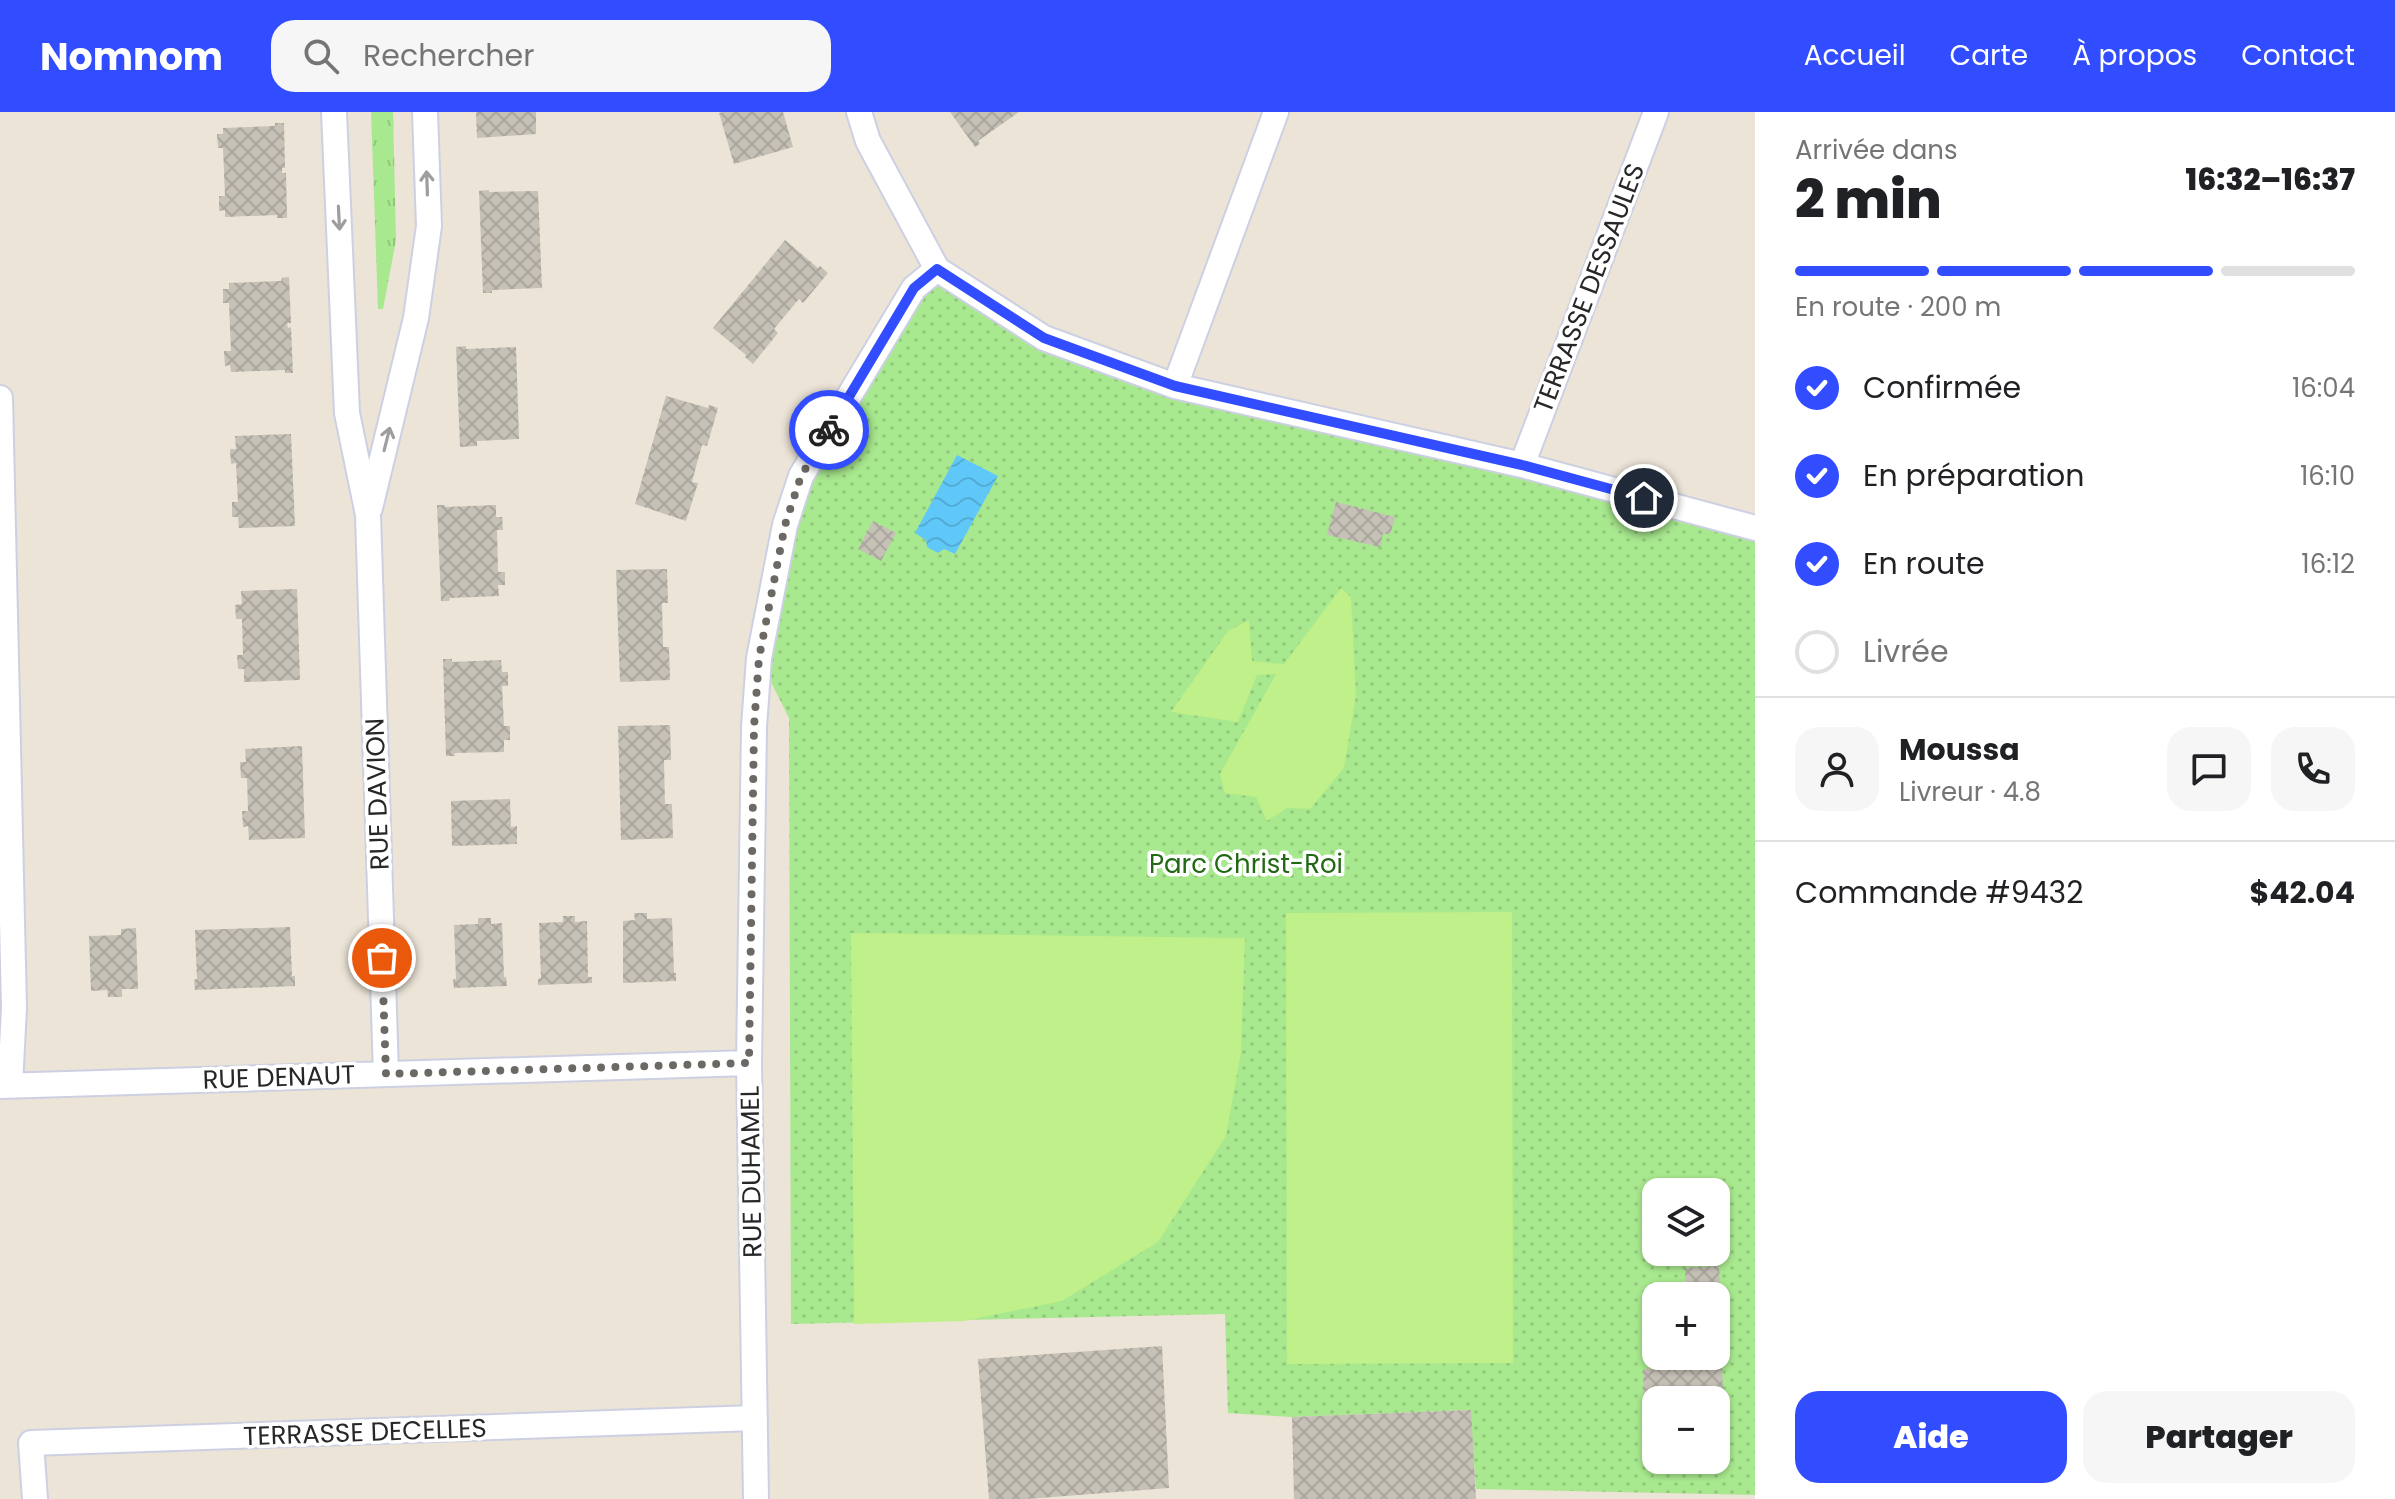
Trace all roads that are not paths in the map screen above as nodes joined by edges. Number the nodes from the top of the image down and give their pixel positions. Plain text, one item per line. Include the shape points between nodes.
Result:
1 (334, 112) edge
2 (425, 112) edge
3 (859, 112) edge
4 (1276, 112) edge
5 (1656, 112) edge
6 (937, 269) junction
7 (1175, 386) junction
8 (0, 398) edge
9 (1522, 465) junction
10 (368, 515) junction
11 (1755, 528) edge
12 (749, 1063) junction
13 (386, 1074) junction
14 (5, 1086) edge
15 (755, 1418) junction
16 (35, 1499) edge
17 (756, 1499) edge

1 -> 10 street, RUE DAVION via 347,413
10 -> 2 street, RUE DAVION via 421,287 429,226
3 - 6 street via 868,141
4 - 7 street
5 - 9 street, TERRASSE DESSAULES
6 - 7 street via 1044,338
6 - 12 street, RUE DUHAMEL via 914,288 801,476 785,525 759,658 754,727
7 - 9 street
8 - 14 street via 14,1008
9 - 11 street
10 - 13 street, RUE DAVION
12 - 13 street, RUE DENAUT
12 - 15 street, RUE DUHAMEL
13 - 14 street, RUE DENAUT
15 - 16 street, TERRASSE DECELLES via 31,1443
15 - 17 street, RUE DUHAMEL

